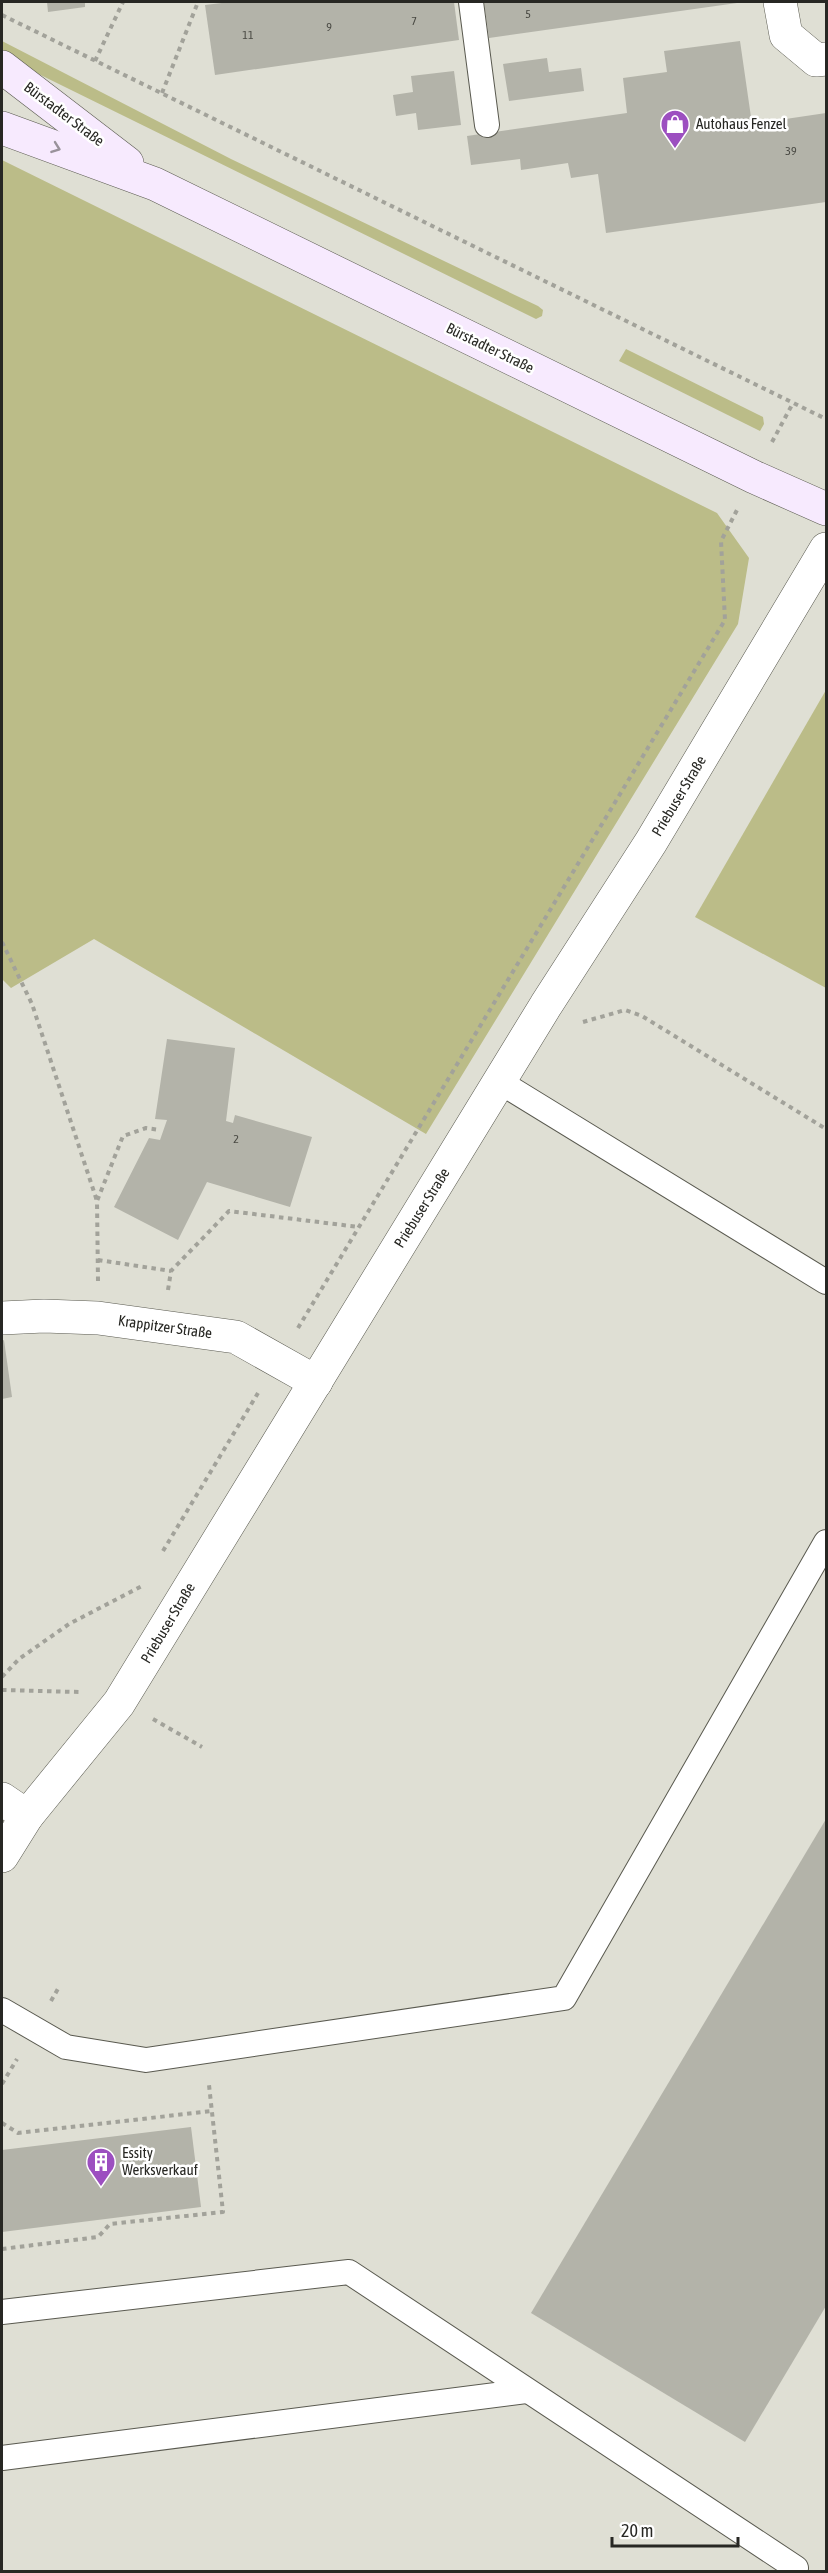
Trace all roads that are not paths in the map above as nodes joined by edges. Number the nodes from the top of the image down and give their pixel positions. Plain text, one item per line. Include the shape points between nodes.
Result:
1 (471, 2) edge
2 (780, 2) edge
3 (826, 59) edge
4 (2, 67) edge
5 (487, 125) dead end
6 (2, 128) edge
7 (155, 184) junction
8 (826, 509) edge
9 (826, 549) edge
10 (500, 1082) junction
11 (826, 1282) edge
12 (2, 1318) edge
13 (316, 1382) junction
14 (826, 1542) edge
15 (14, 1808) edge
16 (2, 1856) edge
17 (2, 2010) edge
18 (2, 2312) edge
19 (526, 2391) junction
20 (2, 2458) edge
21 (796, 2568) dead end

1 - 5 lane
2 - 3 street via 786,35 816,60
4 - 7 main road, Bürstadter Straße
6 -> 7 main road, Bürstadter Straße
7 - 8 main road, Bürstadter Straße
9 - 10 street, Priebuser Straße via 657,832
10 - 11 lane
10 - 13 street, Priebuser Straße
12 - 13 street, Krappitzer Straße via 98,1318 236,1337
13 - 15 street, Priebuser Straße via 119,1703
14 - 17 lane via 564,1998 146,2060 66,2047
15 - 16 street, Priebuser Straße
18 - 19 lane via 349,2272
19 - 20 lane
19 - 21 lane

